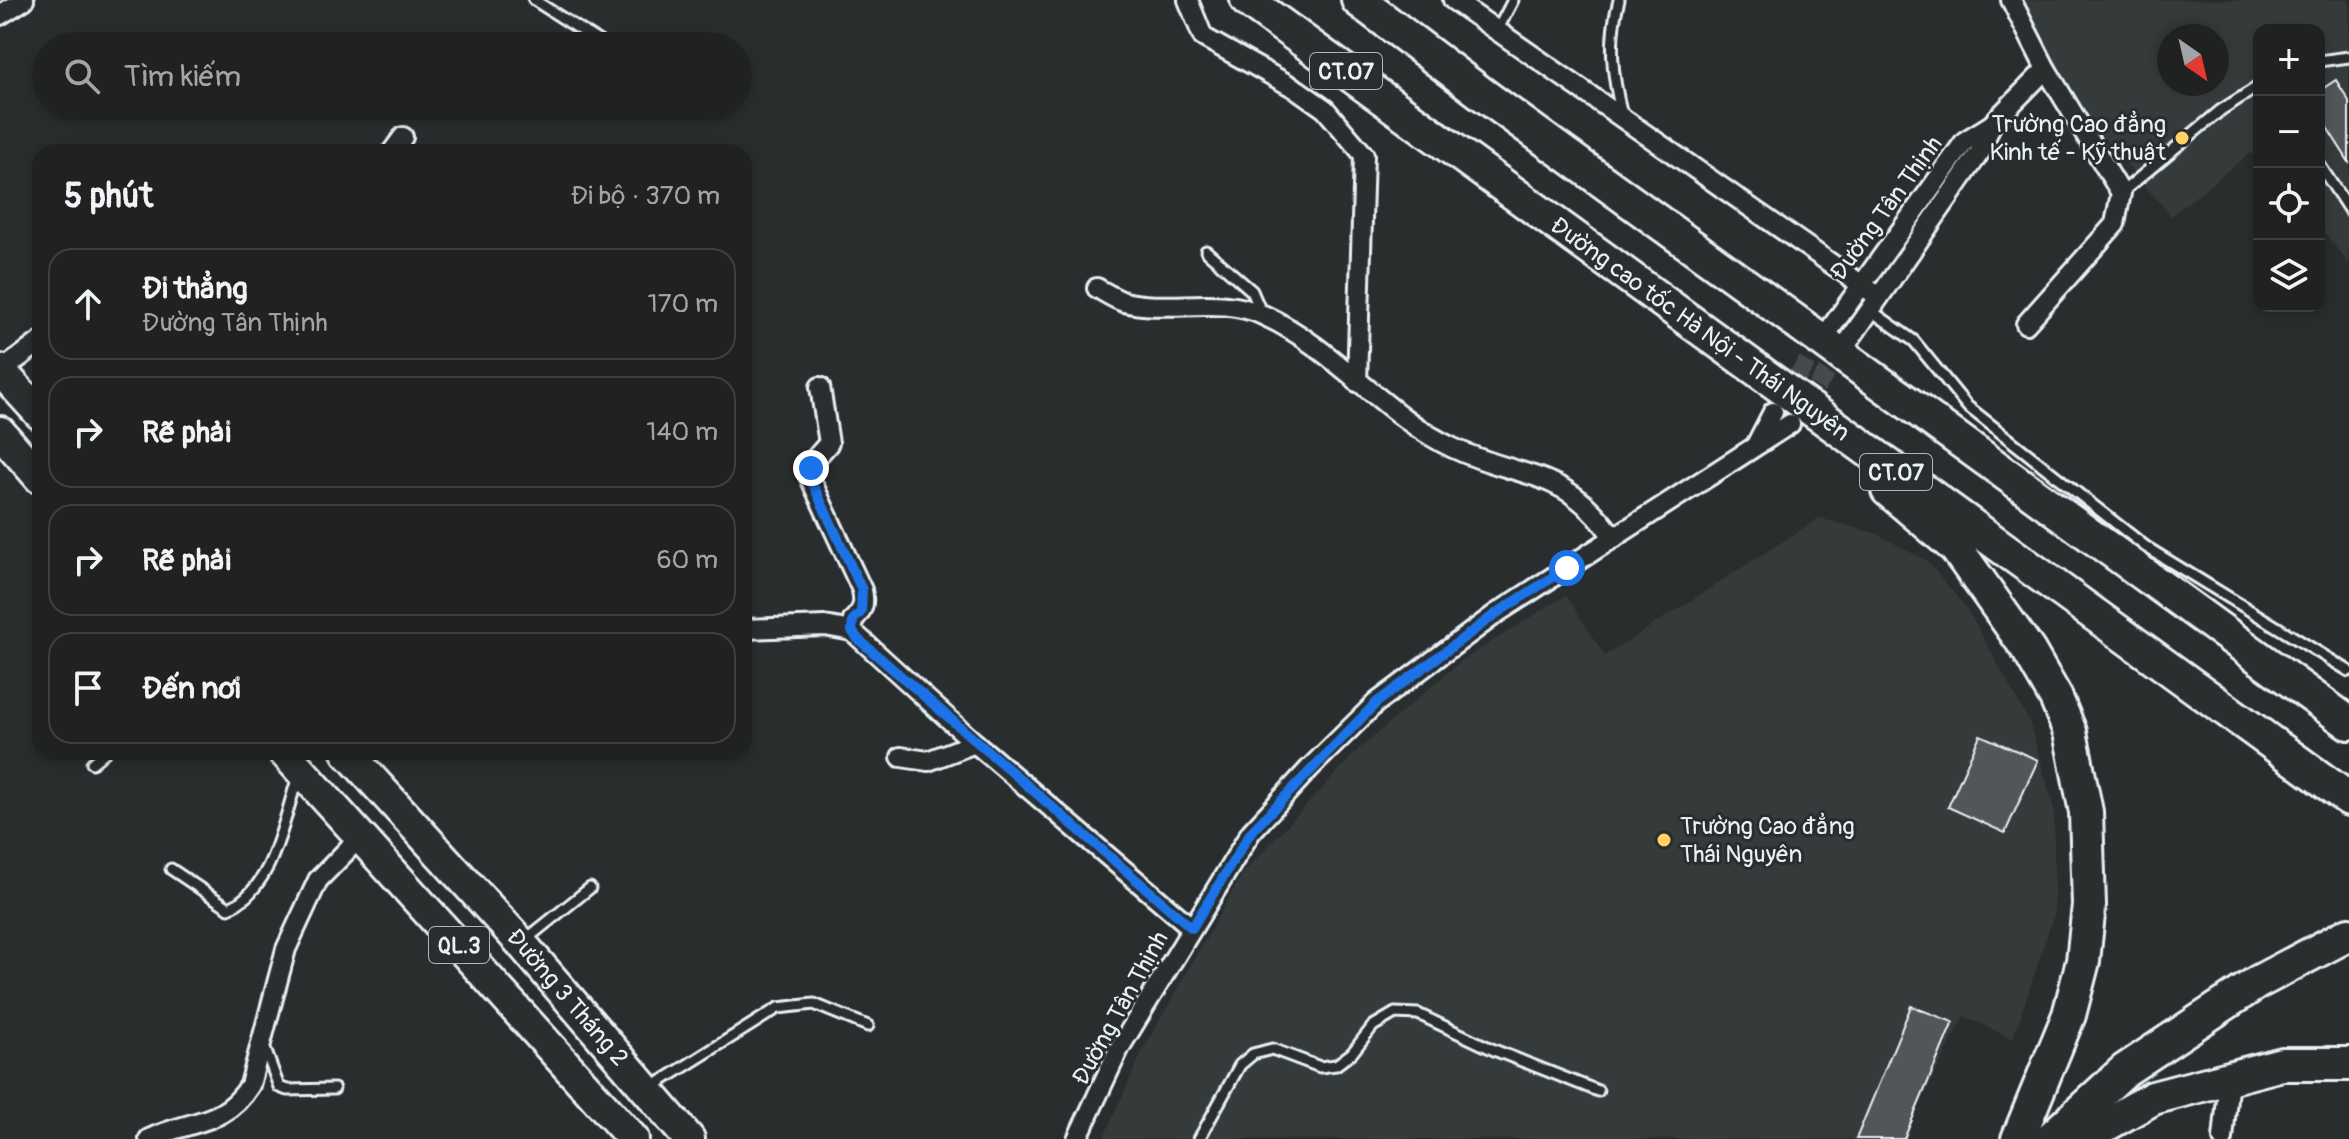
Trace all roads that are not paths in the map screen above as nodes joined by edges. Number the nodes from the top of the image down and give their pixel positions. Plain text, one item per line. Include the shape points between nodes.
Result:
1 (24, 0) edge
2 (534, 0) edge
3 (1188, 0) edge
4 (1247, 0) edge
5 (1358, 0) edge
6 (1453, 0) edge
7 (1513, 0) edge
8 (1619, 0) edge
9 (2011, 0) edge
10 (0, 15) edge
11 (1497, 31) junction
12 (584, 32) edge
13 (2349, 57) edge
14 (2325, 60) edge
15 (2046, 69) junction
16 (2253, 90) edge
17 (1623, 118) junction
18 (1991, 125) junction
19 (1445, 143) junction
20 (2322, 168) edge
21 (2121, 193) junction
22 (2349, 210) edge
23 (1206, 251) dead end
24 (1861, 283) junction
25 (1097, 288) dead end
26 (1875, 303) junction
27 (1262, 314) junction
28 (2026, 324) dead end
29 (1830, 329) tunnel mouth
30 (1848, 342) tunnel mouth
31 (32, 348) edge
32 (0, 371) edge
33 (1357, 382) junction
34 (820, 387) dead end
35 (32, 405) edge
36 (1773, 412) tunnel mouth
37 (1790, 424) tunnel mouth
38 (0, 432) edge
39 (1755, 447) junction
40 (32, 469) edge
41 (1614, 538) junction
42 (2211, 623) junction
43 (752, 629) edge
44 (852, 631) junction
45 (2349, 671) edge
46 (2349, 710) edge
47 (2349, 723) edge
48 (975, 743) junction
49 (901, 757) dead end
50 (96, 760) edge
51 (354, 760) edge
52 (292, 761) edge
53 (92, 763) dead end
54 (2349, 799) edge
55 (361, 836) junction
56 (171, 869) dead end
57 (590, 888) dead end
58 (1192, 928) junction
59 (2349, 934) edge
60 (521, 943) junction
61 (868, 1026) dead end
62 (260, 1039) junction
63 (2349, 1064) edge
64 (2229, 1078) junction
65 (334, 1089) dead end
66 (645, 1091) junction
67 (1598, 1091) dead end
68 (149, 1139) edge
69 (633, 1139) edge
70 (689, 1139) edge
71 (1077, 1139) edge
72 (1199, 1139) edge
73 (2018, 1139) edge
74 (2050, 1139) edge
75 (2081, 1139) edge
76 (2223, 1139) edge

1 - 10 street
2 - 12 lane
3 - 33 street via 1203,37 1325,109 1364,155
4 - 19 highway, Đường cao tốc Hà Nội - Thái Nguyên / CT.07
5 - 42 highway, CT.07
6 - 11 street
7 - 11 lane
8 - 17 lane via 1611,72
9 - 15 street
11 - 17 street
13 - 14 lane
15 - 18 street, Đường Tân Thịnh
15 - 21 street
16 - 21 lane
17 - 24 street
18 - 24 street, Đường Tân Thịnh via 1965,141
18 - 26 street, Đường Tân Thịnh via 1980,152
19 - 54 highway, Đường cao tốc Hà Nội - Thái Nguyên / CT.07
19 - 73 highway via 1658,322 1879,482 1956,548 2042,674 2070,732 2086,812 2089,905 2083,961 2069,1015
20 - 22 lane
21 - 28 street via 2115,224
23 - 27 lane via 1252,291
24 - 26 street
24 - 29 street, Đường Tân Thịnh
25 - 27 street via 1122,301 1152,306 1231,307
26 - 30 street, Đường Tân Thịnh
26 - 45 lane via 1967,406 2146,547
27 - 33 street
31 - 32 street
32 - 35 highway
33 - 41 street via 1452,448 1547,479 1579,496
34 - 44 street via 829,443 814,460 810,478 862,590 864,602
36 - 39 street, Đường Tân Thịnh
37 - 39 street, Đường Tân Thịnh
38 - 40 highway
39 - 41 street, Đường Tân Thịnh
41 - 58 street, Đường Tân Thịnh via 1497,613 1376,703 1251,832
42 - 46 highway
42 - 47 highway, CT.07
43 - 44 street via 825,626
44 - 48 street
48 - 49 street via 928,761
48 - 58 street
50 - 53 lane
51 - 60 highway, Đường 3 Tháng 2 / QL.3
52 - 55 highway, Đường 3 Tháng 2 / QL.3
52 - 56 lane via 262,879 253,894 229,908
55 - 62 street via 318,880 286,949
55 - 69 highway, Đường 3 Tháng 2 / QL.3
57 - 60 lane
58 - 71 street, Đường Tân Thịnh via 1120,1047
59 - 74 highway via 2258,982 2125,1070
60 - 66 highway, Đường 3 Tháng 2 / QL.3
61 - 66 lane via 814,1004 778,1008
62 - 65 lane via 279,1087
62 - 68 street via 250,1085 231,1111
63 - 64 highway via 2282,1064
64 - 75 highway via 2153,1098
64 - 76 street
66 - 70 highway, Đường 3 Tháng 2 / QL.3
67 - 72 lane via 1418,1014 1395,1013 1373,1026 1336,1065 1320,1067 1272,1049 1253,1054 1240,1065

